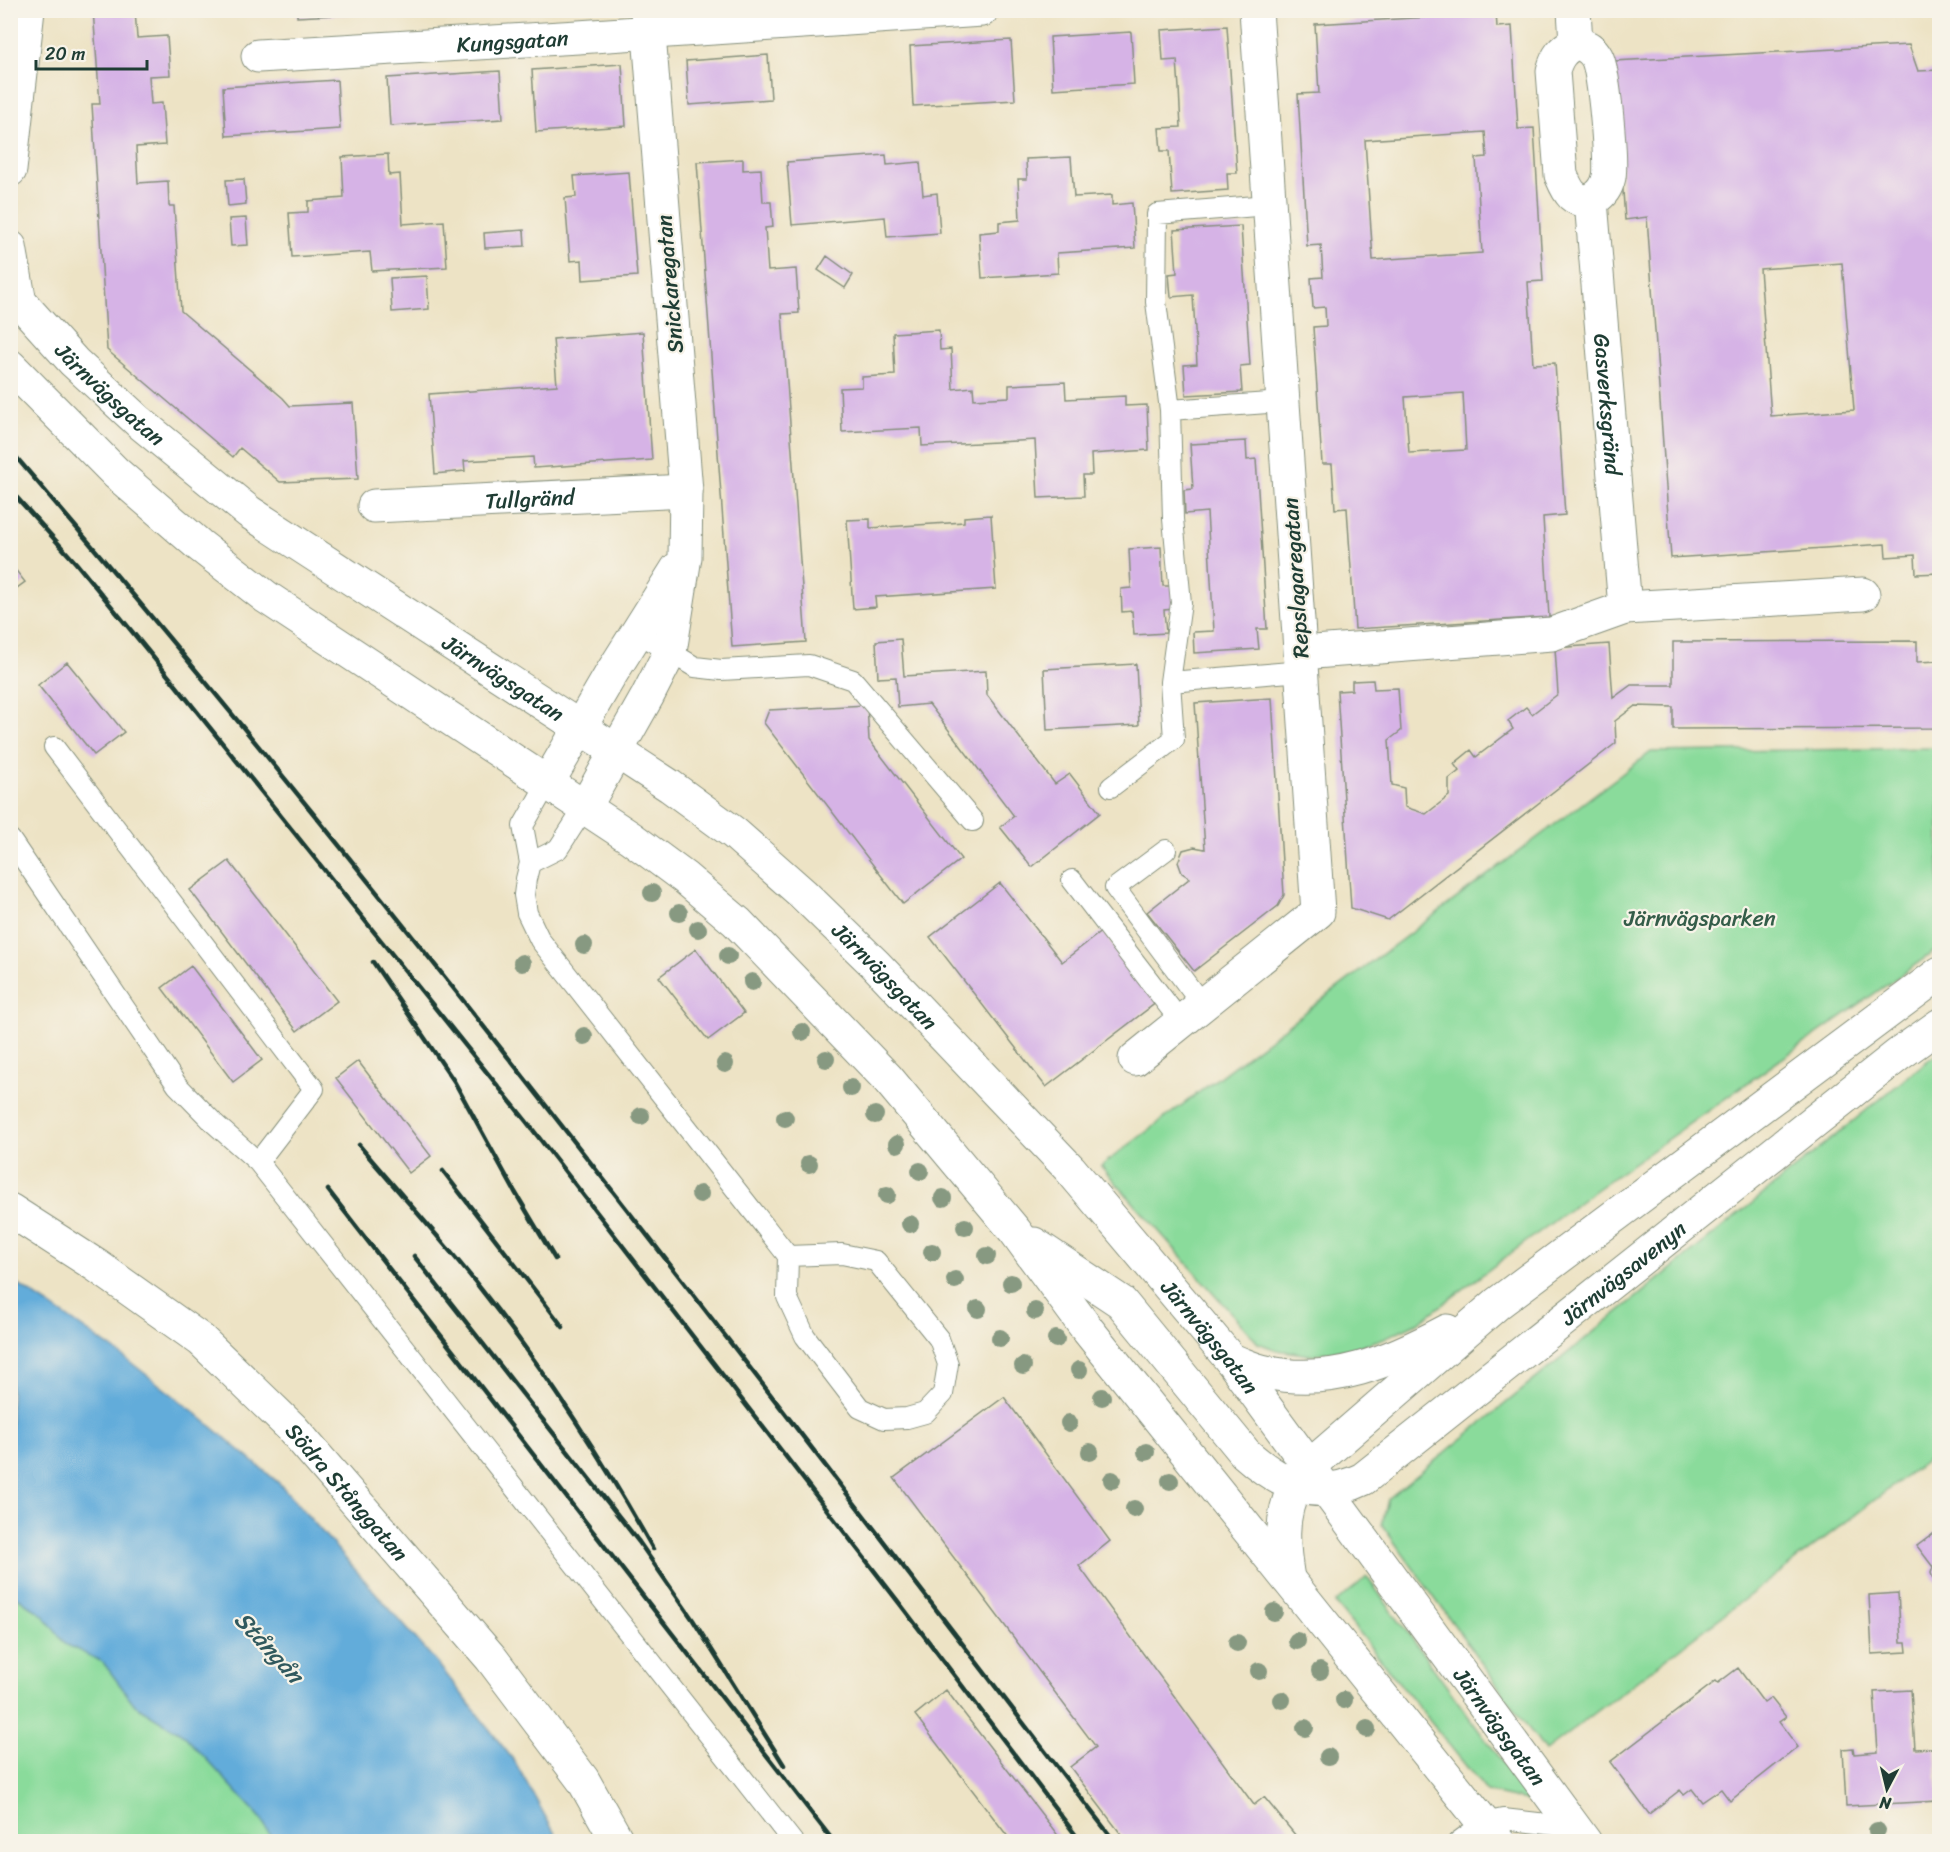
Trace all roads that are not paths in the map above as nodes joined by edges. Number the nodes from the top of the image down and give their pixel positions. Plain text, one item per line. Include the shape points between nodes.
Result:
1 (28, 10) edge
2 (982, 10) edge
3 (1256, 10) edge
4 (748, 18) edge
5 (648, 21) edge
6 (1575, 26) edge
7 (258, 56) dead end
8 (16, 68) edge
9 (10, 170) edge
10 (1591, 201) junction
11 (1269, 205) junction
12 (10, 247) edge
13 (15, 297) edge
14 (10, 366) edge
15 (1283, 402) junction
16 (1170, 410) junction
17 (686, 491) junction
18 (374, 506) dead end
19 (684, 557) junction
20 (1863, 594) dead end
21 (1625, 608) junction
22 (637, 632) junction
23 (670, 652) junction
24 (1301, 662) junction
25 (1170, 682) junction
26 (581, 727) junction
27 (54, 747) dead end
28 (617, 750) junction
29 (548, 782) junction
30 (1111, 787) dead end
31 (585, 807) junction
32 (973, 821) dead end
33 (10, 839) edge
34 (1166, 850) dead end
35 (530, 862) junction
36 (1072, 880) dead end
37 (1940, 973) edge
38 (1192, 1014) junction
39 (1940, 1026) edge
40 (1135, 1059) dead end
41 (258, 1162) junction
42 (10, 1210) edge
43 (1015, 1231) junction
44 (788, 1256) junction
45 (1498, 1303) junction
46 (1231, 1360) junction
47 (1311, 1480) junction
48 (1288, 1580) junction
49 (1491, 1832) edge
50 (1579, 1834) edge
51 (618, 1842) edge
52 (793, 1842) edge
53 (1458, 1842) edge

1 - 8 main road
2 - 4 main road, Kungsgatan
3 - 11 main road, Repslagaregatan
4 - 5 main road, Kungsgatan
5 - 7 main road, Kungsgatan
5 - 17 main road, Snickaregatan
6 - 10 main road via 1601,64 1610,168 1600,197
6 - 10 main road via 1556,58 1553,71 1561,175 1574,196
8 - 9 main road
10 - 21 main road, Gasverksgränd
11 - 15 main road, Repslagaregatan
11 - 16 lane via 1157,214 1156,302
12 - 13 main road
13 - 26 main road, Järnvägsgatan via 74,362 139,422 249,512
14 - 29 main road, Järnvägsgatan via 116,473 266,597
15 - 16 lane
15 - 24 main road, Repslagaregatan
16 - 25 lane via 1173,519 1181,603
17 - 18 main road, Tullgränd
17 - 19 main road, Snickaregatan
19 - 22 main road
19 - 23 main road, Snickaregatan
20 - 21 main road
21 - 24 main road via 1552,634
22 - 23 lane
22 - 26 main road
23 - 28 main road, Snickaregatan
23 - 32 lane via 695,667 721,670 809,665 853,680
24 - 25 lane
24 - 38 main road, Repslagaregatan via 1318,912
25 - 30 lane via 1174,739
26 - 28 main road, Järnvägsgatan
26 - 29 main road
27 - 41 lane via 314,1089
28 - 31 main road, Snickaregatan
28 - 46 main road, Järnvägsgatan via 734,833 876,965 1070,1169
29 - 31 main road, Järnvägsgatan
29 - 35 lane via 523,825
31 - 35 lane via 558,849
31 - 43 main road, Järnvägsgatan via 685,878 737,922 888,1079
33 - 41 lane via 177,1085
34 - 38 lane via 1115,888
35 - 44 lane via 524,896 540,940
36 - 38 lane
37 - 45 main road
38 - 40 main road, Repslagaregatan
39 - 47 main road, Järnvägsavenyn via 1898,1055 1363,1479 1348,1486
41 - 52 lane
42 - 51 main road, Södra Stånggatan via 201,1340 291,1428 491,1658 583,1780
43 - 47 main road, Järnvägsgatan via 1121,1302 1245,1453 1278,1479
43 - 48 main road, Järnvägsgatan via 1087,1329
44 - 44 lane via 788,1297 805,1336 860,1408 884,1419 926,1413 943,1394 948,1364 939,1340 876,1261 842,1254
45 - 46 main road via 1403,1353 1325,1377 1264,1372
45 - 47 main road
46 - 47 main road, Järnvägsgatan
47 - 48 main road via 1285,1515 1282,1544
47 - 50 main road, Järnvägsgatan via 1373,1555
48 - 49 main road, Järnvägsgatan
49 - 50 lane via 1503,1819
49 - 53 lane

